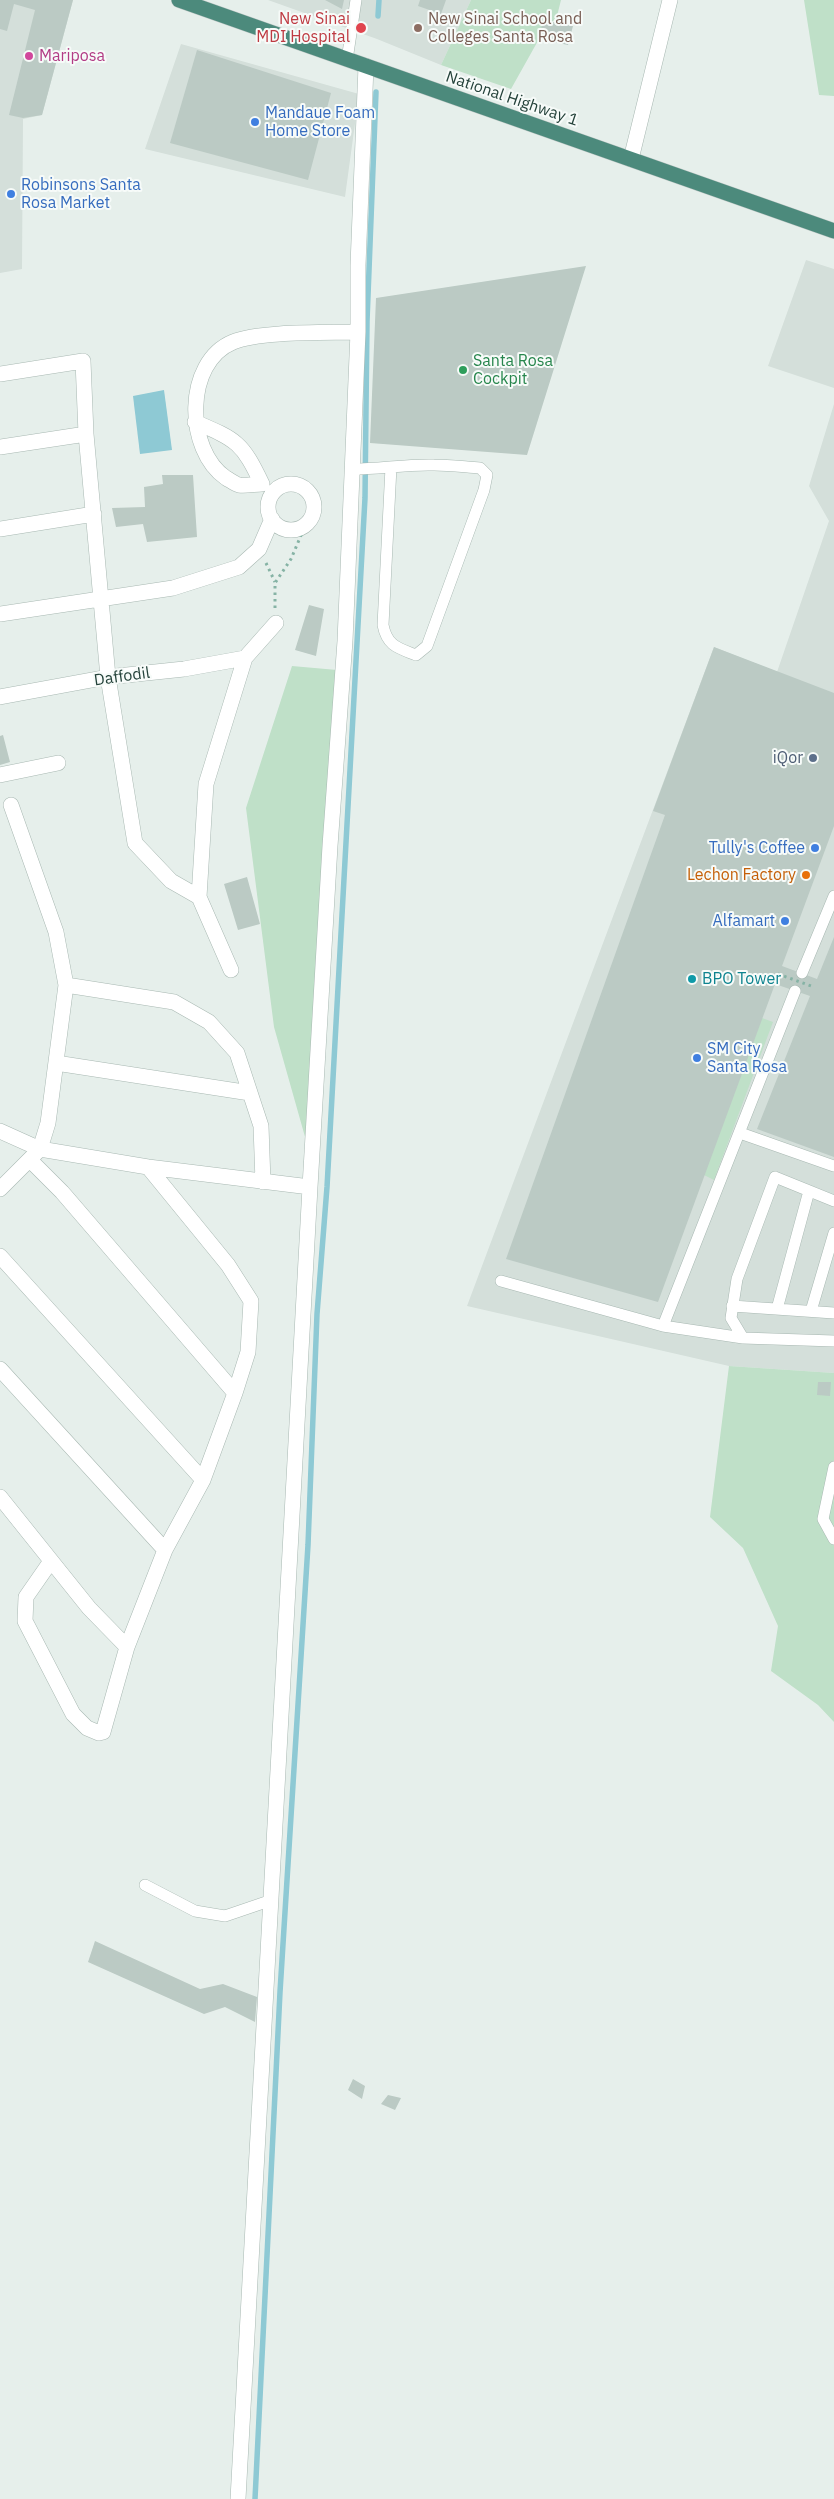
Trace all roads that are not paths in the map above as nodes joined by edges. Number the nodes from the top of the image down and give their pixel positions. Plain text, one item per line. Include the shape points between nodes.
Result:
1 (178, 0) edge
2 (356, 0) edge
3 (670, 0) edge
4 (203, 4) edge
5 (347, 60) junction
6 (366, 66) junction
7 (637, 162) junction
8 (834, 231) edge
9 (358, 332) junction
10 (0, 374) edge
11 (195, 422) junction
12 (86, 434) junction
13 (0, 447) edge
14 (391, 466) junction
15 (362, 469) junction
16 (268, 488) junction
17 (94, 514) junction
18 (272, 519) junction
19 (0, 529) edge
20 (101, 598) junction
21 (0, 614) edge
22 (276, 623) road end
23 (244, 658) junction
24 (108, 677) junction
25 (0, 698) edge
26 (58, 763) dead end
27 (0, 775) edge
28 (12, 805) dead end
29 (834, 896) edge
30 (199, 897) junction
31 (231, 970) dead end
32 (802, 973) dead end
33 (66, 985) junction
34 (795, 991) dead end
35 (56, 1062) junction
36 (250, 1093) junction
37 (0, 1131) edge
38 (740, 1132) junction
39 (35, 1155) junction
40 (834, 1166) edge
41 (148, 1167) junction
42 (263, 1182) junction
43 (310, 1187) junction
44 (0, 1189) edge
45 (809, 1191) junction
46 (834, 1200) edge
47 (834, 1233) edge
48 (0, 1256) edge
49 (501, 1281) dead end
50 (732, 1306) junction
51 (777, 1309) junction
52 (811, 1312) junction
53 (834, 1313) edge
54 (663, 1326) junction
55 (743, 1338) junction
56 (834, 1341) edge
57 (0, 1369) edge
58 (236, 1392) junction
59 (834, 1466) edge
60 (203, 1480) junction
61 (0, 1497) edge
62 (834, 1539) edge
63 (165, 1550) junction
64 (51, 1561) junction
65 (127, 1647) junction
66 (145, 1885) dead end
67 (272, 1900) junction
68 (238, 2499) edge

1 - 4 highway, National Highway 1
2 - 5 lane
3 - 7 street
4 - 5 highway, National Highway 1
5 - 6 highway, National Highway 1
6 - 7 highway, National Highway 1
6 - 9 street
7 - 8 highway, National Highway 1
9 - 11 street via 265,336 233,342 214,355 199,382
9 - 15 street
10 - 12 street via 83,361
11 - 16 street via 231,438 249,456
11 - 16 street via 203,451 218,472 238,485
12 - 13 street
12 - 17 street
14 - 14 lane via 383,625 385,638 416,655 427,646 487,476 480,468 433,464
14 - 15 lane
15 - 43 street via 330,846
16 - 18 street
16 - 18 street via 288,484 303,488 313,499 313,514 298,529 283,528
17 - 19 street
17 - 20 street
18 - 20 street via 259,548 239,567 172,588
20 - 21 street
20 - 24 street
22 - 23 street
23 - 24 street, Daffodil via 184,669
23 - 30 street via 206,784
24 - 25 street, Daffodil
24 - 30 street via 135,843 171,881
26 - 27 street
28 - 33 street via 56,932
29 - 32 lane
30 - 31 street
33 - 35 street
33 - 36 street via 174,1002 209,1022 237,1052
34 - 38 lane
35 - 36 street
35 - 39 street via 48,1123
36 - 42 street via 261,1126
37 - 39 street
38 - 40 lane
38 - 54 lane
39 - 41 street
39 - 44 street
39 - 58 street via 62,1192
41 - 42 street
41 - 58 street via 228,1265 251,1302 248,1352
42 - 43 street
43 - 67 street
45 - 46 lane
45 - 50 lane via 775,1177 737,1280
45 - 51 lane
47 - 52 lane
48 - 60 street
49 - 54 lane
50 - 51 lane
50 - 55 lane via 732,1318
51 - 52 lane
52 - 53 lane
54 - 55 lane
55 - 56 lane
57 - 63 street
58 - 60 street
59 - 62 lane via 823,1519
60 - 63 street
61 - 64 street
63 - 65 street
64 - 65 street via 89,1608
64 - 65 street via 26,1597 24,1621 73,1714 87,1728 99,1733 113,1701
66 - 67 lane via 195,1911 225,1916
67 - 68 street

